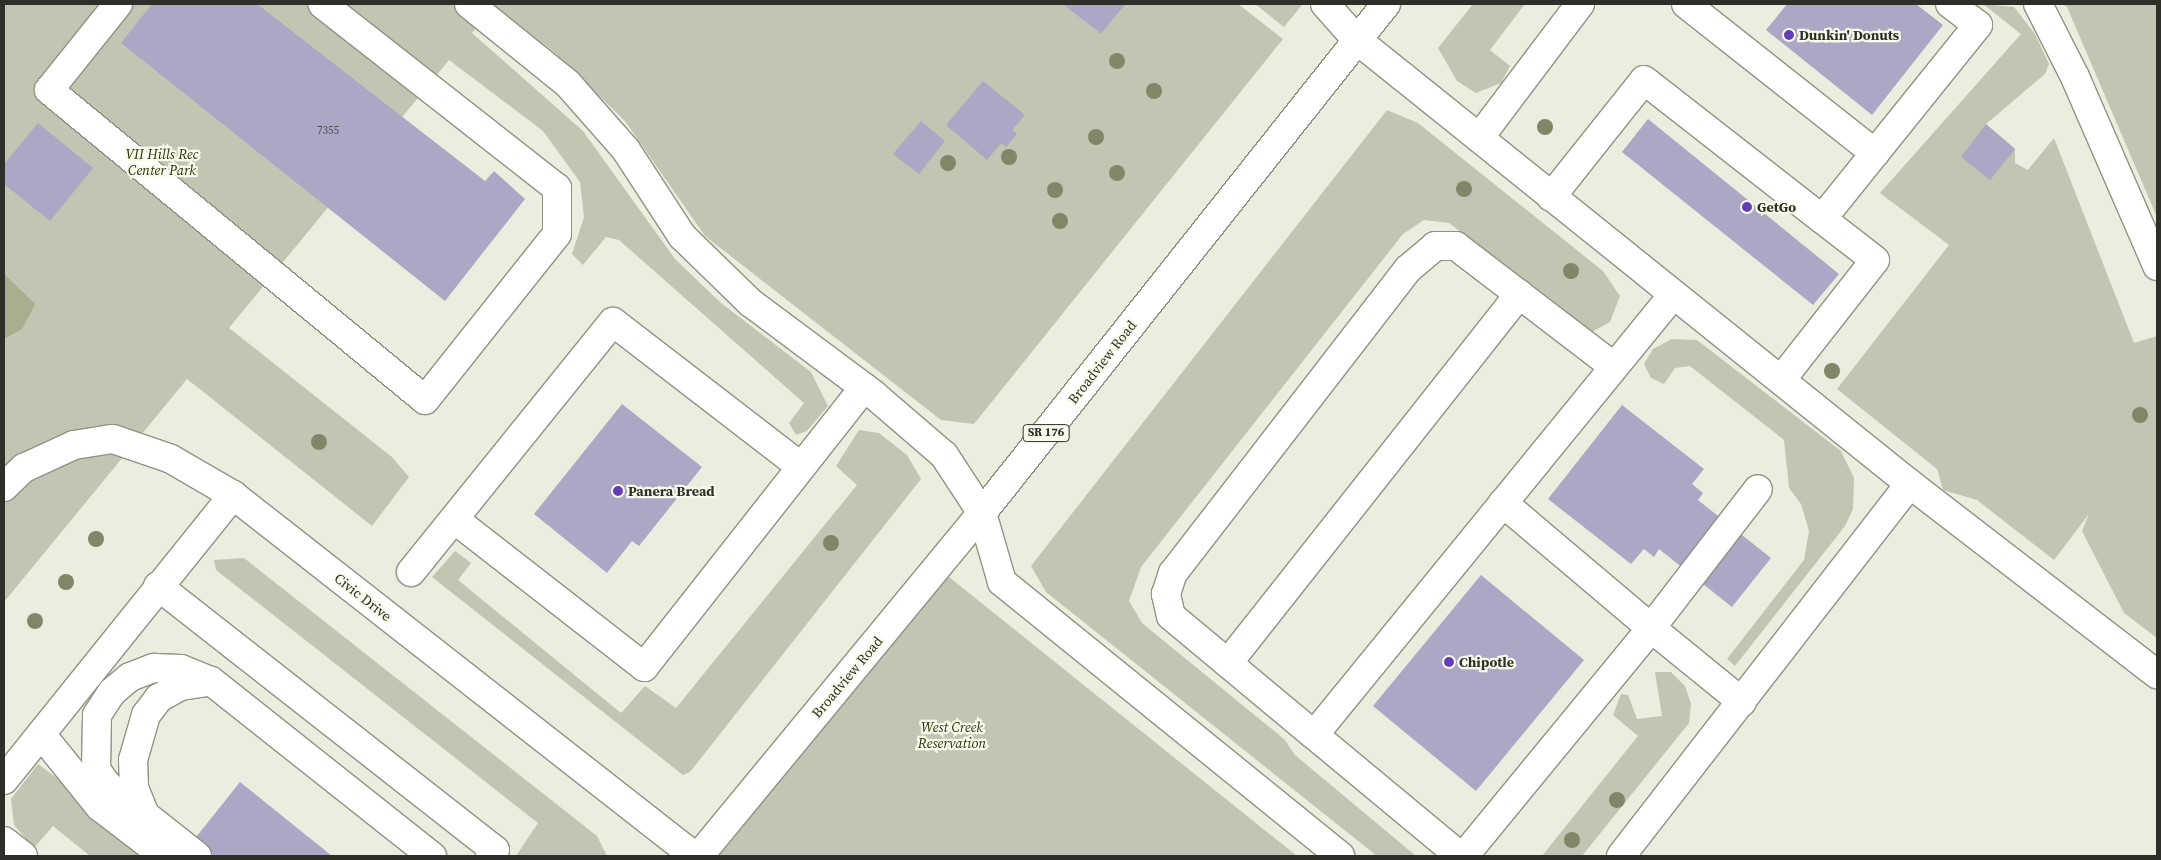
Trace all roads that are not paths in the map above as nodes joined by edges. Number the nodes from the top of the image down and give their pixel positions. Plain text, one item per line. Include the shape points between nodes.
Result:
1 (118, 4) edge
2 (322, 4) edge
3 (469, 4) edge
4 (1325, 4) edge
5 (1386, 4) edge
6 (1580, 4) edge
7 (1686, 4) edge
8 (1701, 4) edge
9 (1950, 4) edge
10 (2038, 4) edge
11 (1357, 40) junction
12 (1479, 138) junction
13 (1881, 146) junction
14 (1551, 197) junction
15 (1822, 219) junction
16 (2157, 266) edge
17 (1519, 294) junction
18 (1674, 295) junction
19 (1614, 367) junction
20 (1781, 380) junction
21 (864, 387) junction
22 (801, 468) junction
23 (1910, 484) junction
24 (4, 487) edge
25 (1758, 489) dead end
26 (233, 495) junction
27 (1503, 503) junction
28 (982, 514) junction
29 (454, 518) junction
30 (411, 572) dead end
31 (158, 586) junction
32 (1651, 628) junction
33 (1228, 663) junction
34 (2157, 674) edge
35 (211, 681) junction
36 (1742, 702) junction
37 (41, 734) junction
38 (1314, 735) junction
39 (4, 780) edge
40 (145, 815) junction
41 (4, 841) edge
42 (23, 856) edge
43 (164, 856) edge
44 (197, 856) edge
45 (432, 856) edge
46 (490, 856) edge
47 (694, 856) edge
48 (699, 856) edge
49 (1340, 856) edge
50 (1460, 856) edge
51 (1464, 856) edge
52 (1621, 856) edge

1 - 2 main road via 49,90 425,400 557,234 557,188
3 - 21 main road via 568,84 626,150 682,236 751,303
4 - 11 main road
5 - 11 main road, Broadview Road / SR 176
6 - 12 main road
7 - 13 main road
8 - 13 main road via 1745,28
9 - 13 main road via 1978,25
10 - 16 main road via 2075,77
11 - 12 main road
11 - 28 main road, Broadview Road / SR 176
12 - 14 main road
13 - 15 main road
14 - 15 main road via 1644,80
14 - 18 main road
15 - 20 main road via 1875,260
17 - 19 main road
17 - 33 main road
17 - 33 main road via 1456,246 1436,246 1408,269 1168,584 1171,616
18 - 19 main road
18 - 20 main road
19 - 27 main road
20 - 23 main road
21 - 22 main road
21 - 28 main road via 944,455
22 - 29 main road via 613,322
22 - 29 main road via 644,667
23 - 34 main road
23 - 36 main road
24 - 26 main road, Civic Drive via 24,468 74,445 113,439 171,459
25 - 32 main road
26 - 31 main road
26 - 47 main road, Civic Drive
27 - 32 main road
27 - 38 main road
28 - 48 main road, Broadview Road / SR 176
28 - 49 main road via 1002,582
29 - 30 main road
31 - 37 main road
31 - 46 main road via 495,850
32 - 36 main road
32 - 51 main road
33 - 38 main road
35 - 40 main road via 181,686 159,698 146,715 134,760 134,788
35 - 40 main road via 181,669 154,668 130,677 112,692 97,715 96,769 107,785
35 - 45 main road
36 - 52 main road
37 - 39 main road
37 - 43 main road via 100,807
38 - 50 main road
40 - 44 main road
41 - 42 main road

